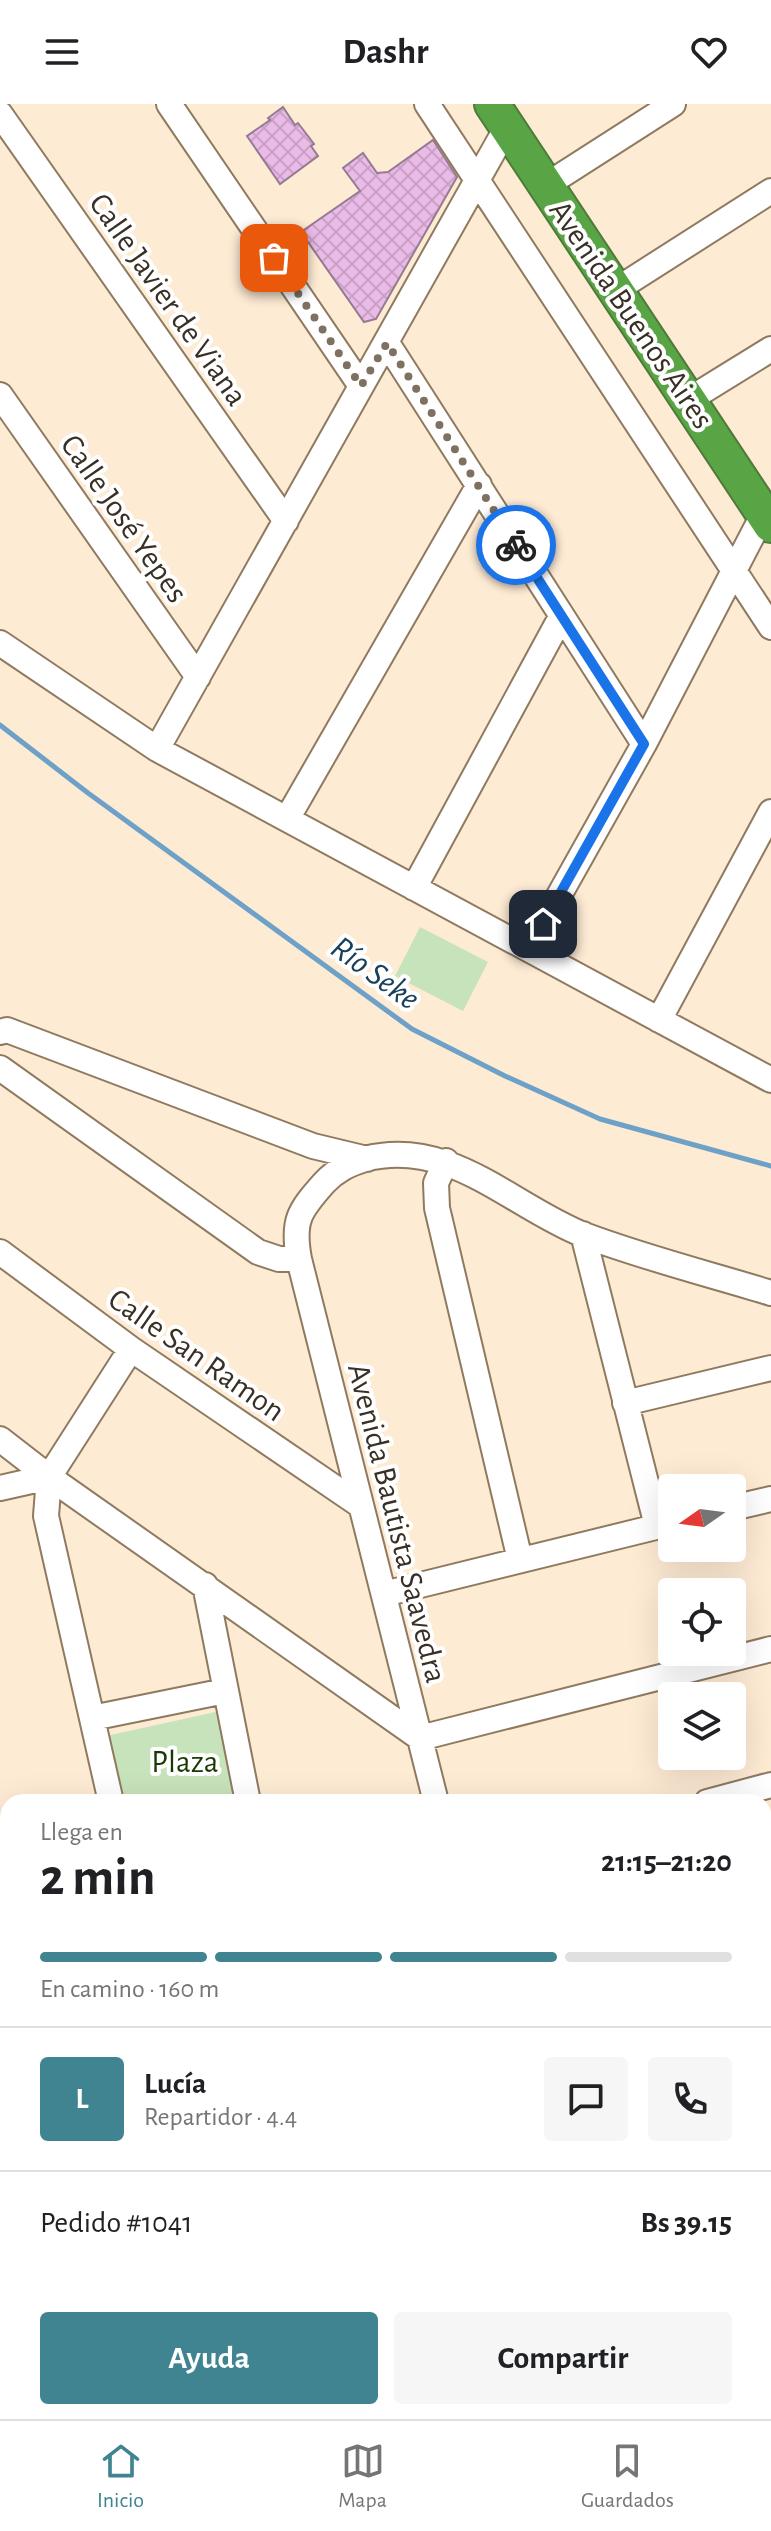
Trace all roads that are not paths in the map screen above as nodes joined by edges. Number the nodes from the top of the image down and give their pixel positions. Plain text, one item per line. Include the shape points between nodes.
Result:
1 (169, 104) edge
2 (427, 104) edge
3 (673, 104) edge
4 (0, 114) edge
5 (499, 116) edge
6 (479, 180) junction
7 (545, 186) junction
8 (771, 191) edge
9 (616, 290) junction
10 (387, 343) junction
11 (771, 349) edge
12 (361, 386) junction
13 (0, 395) edge
14 (690, 399) junction
15 (479, 485) junction
16 (769, 515) edge
17 (286, 521) junction
18 (735, 572) junction
19 (561, 617) junction
20 (771, 627) edge
21 (0, 643) edge
22 (198, 677) junction
23 (644, 744) junction
24 (157, 749) junction
25 (771, 812) edge
26 (287, 819) junction
27 (414, 888) junction
28 (529, 949) junction
29 (659, 1020) junction
30 (0, 1032) edge
31 (0, 1068) edge
32 (771, 1080) edge
33 (367, 1159) junction
34 (446, 1161) junction
35 (583, 1234) junction
36 (0, 1252) edge
37 (299, 1259) junction
38 (771, 1293) edge
39 (131, 1349) junction
40 (771, 1368) edge
41 (625, 1403) junction
42 (0, 1439) edge
43 (49, 1477) junction
44 (0, 1488) edge
45 (771, 1499) edge
46 (360, 1505) junction
47 (658, 1505) edge
48 (746, 1505) edge
49 (658, 1526) edge
50 (520, 1560) junction
51 (205, 1585) junction
52 (384, 1594) junction
53 (771, 1649) edge
54 (225, 1691) junction
55 (92, 1718) junction
56 (420, 1738) junction
57 (771, 1785) edge
58 (109, 1794) edge
59 (246, 1794) edge
60 (434, 1794) edge
61 (739, 1794) edge

1 - 12 street
2 - 6 street
3 - 7 street
4 - 17 street, Calle Javier de Viana
5 - 6 street
5 - 7 highway, Avenida Buenos Aires
6 - 10 street
6 - 18 street
7 - 9 highway, Avenida Buenos Aires
8 - 9 street
9 - 14 highway, Avenida Buenos Aires
10 - 12 street
10 - 15 street
11 - 14 street
12 - 17 street
13 - 22 street, Calle José Yepes
14 - 16 highway, Avenida Buenos Aires
15 - 19 street
15 - 26 street
16 - 18 street
17 - 22 street
18 - 20 street
18 - 23 street
19 - 23 street
19 - 27 street
21 - 24 street
22 - 24 street
23 - 28 street
24 - 26 street
25 - 29 street
26 - 27 street
27 - 28 street
28 - 29 street
29 - 32 street
30 - 33 street via 7,1030 313,1146
31 - 37 street via 258,1252
33 - 34 street via 384,1154
33 - 37 street, Avenida Bautista Saavedra via 334,1172 305,1205 296,1220
34 - 35 street
34 - 50 street via 436,1183 437,1208
35 - 38 street
35 - 41 street
36 - 39 street, Calle San Ramon
37 - 46 street, Avenida Bautista Saavedra
39 - 43 street
39 - 46 street, Calle San Ramon
40 - 41 street
41 - 47 street
42 - 43 street
43 - 44 street
43 - 51 street
43 - 55 street via 46,1516
45 - 48 street
46 - 52 street, Avenida Bautista Saavedra
49 - 50 street
50 - 52 street
51 - 54 street
51 - 56 street
52 - 56 street, Avenida Bautista Saavedra
53 - 56 street
54 - 55 street
54 - 59 street
55 - 58 street
56 - 60 street, Avenida Bautista Saavedra
57 - 61 street

